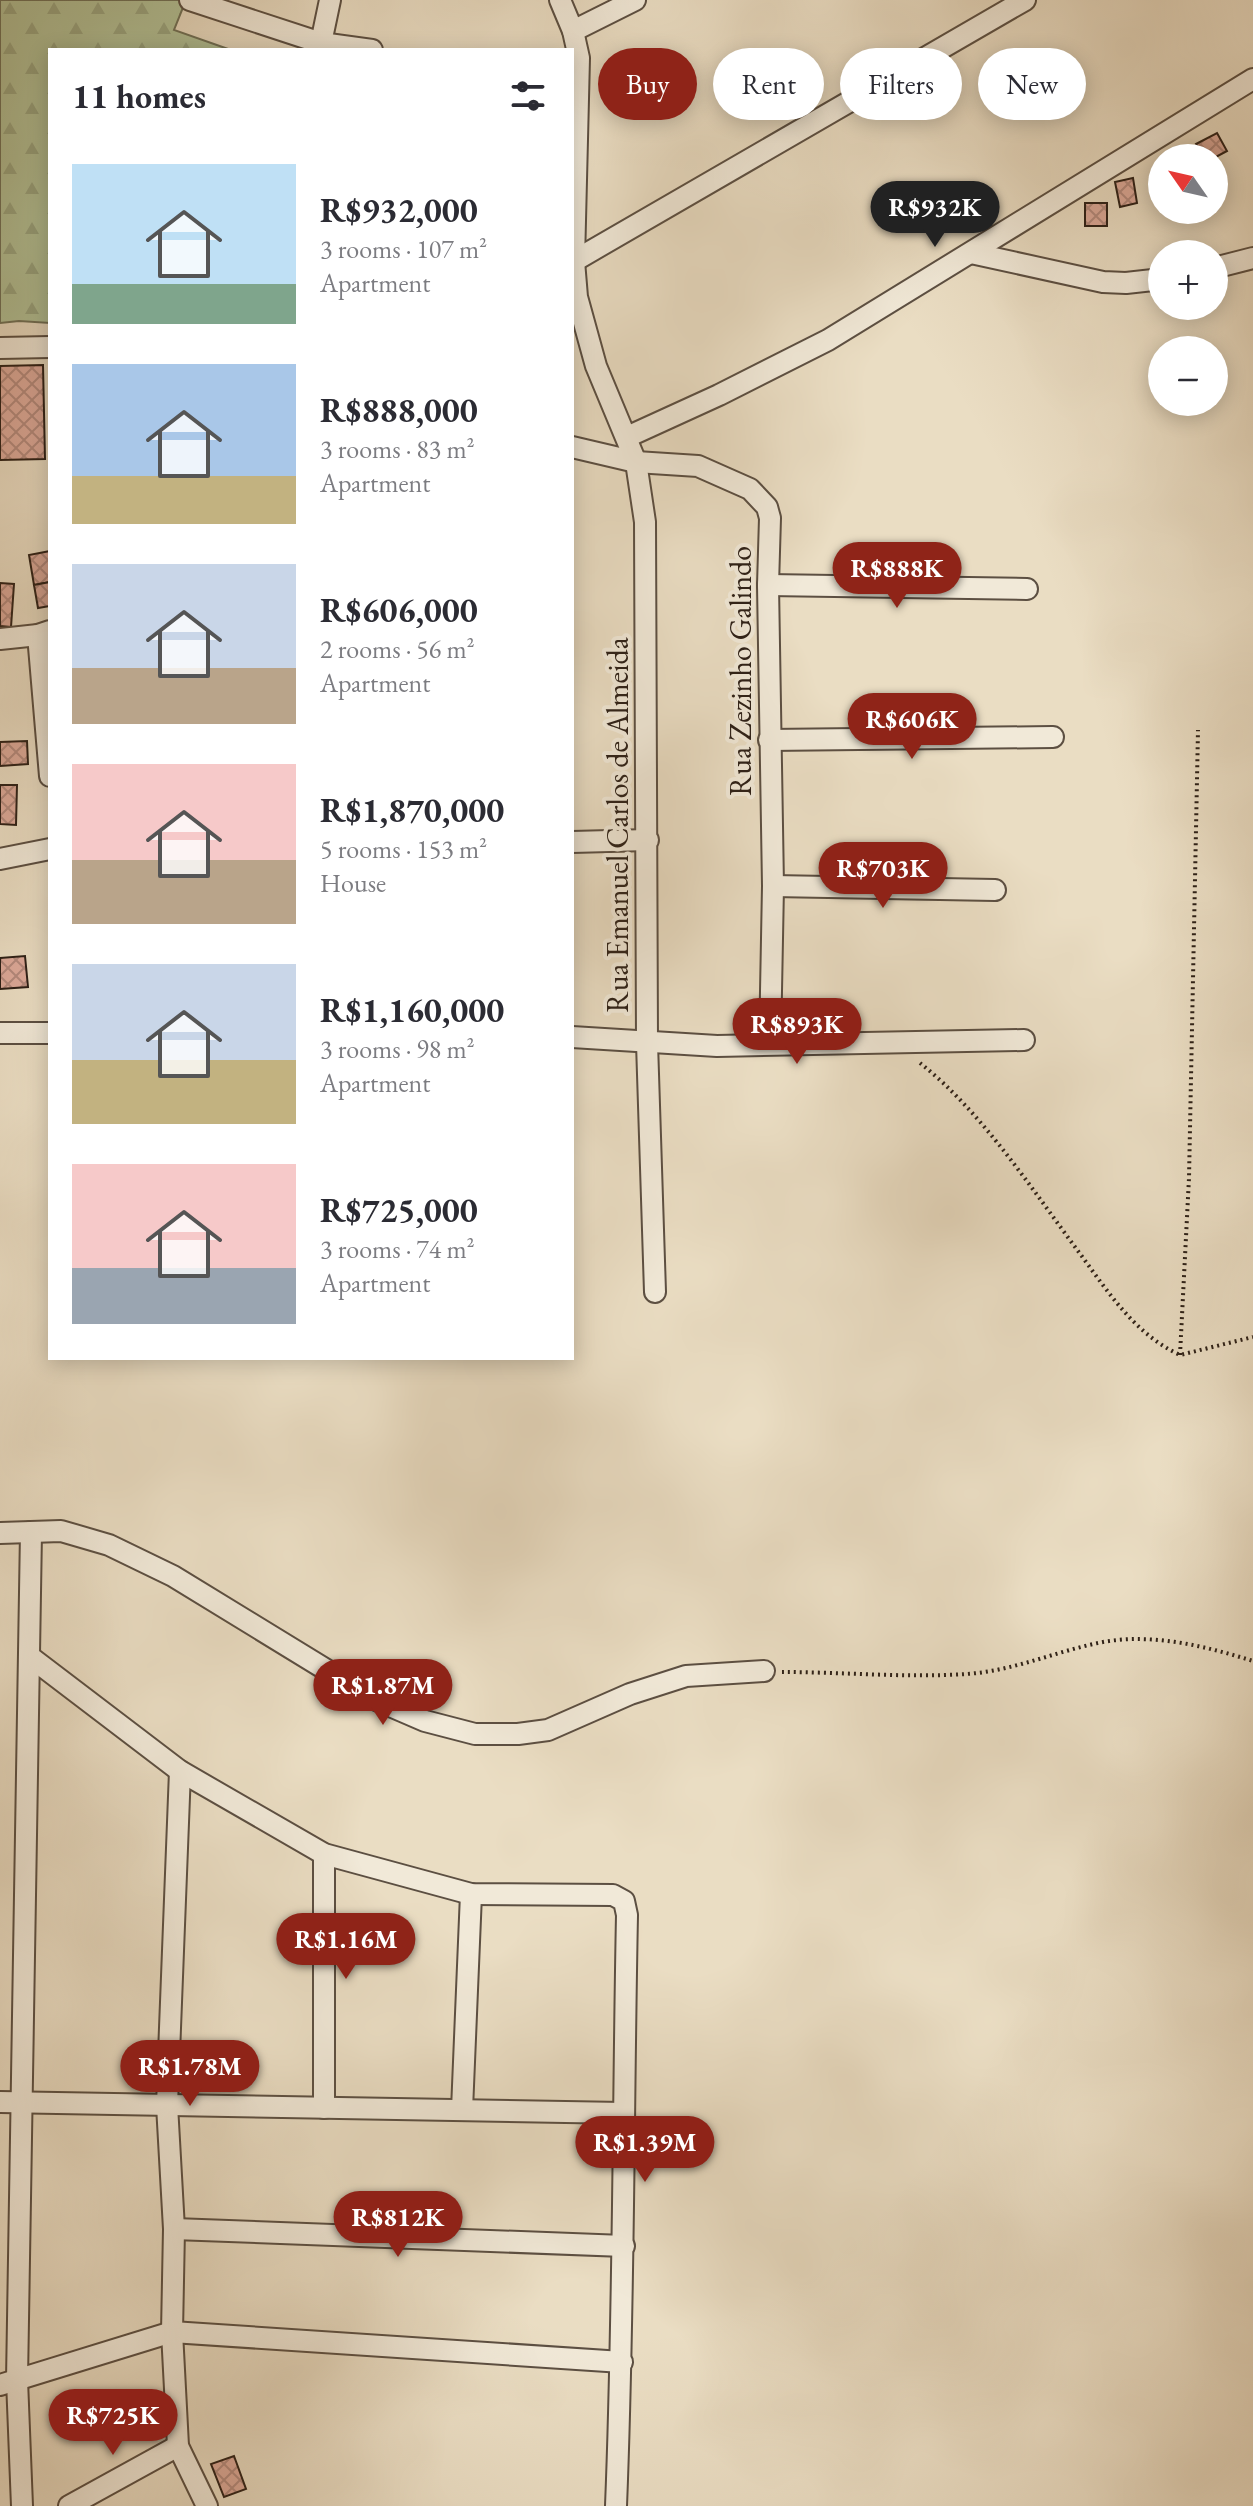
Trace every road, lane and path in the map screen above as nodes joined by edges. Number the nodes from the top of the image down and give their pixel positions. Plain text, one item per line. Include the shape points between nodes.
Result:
1 (190, 0) edge
2 (330, 0) edge
3 (560, 0) edge
4 (635, 0) edge
5 (1025, 0) edge
6 (573, 31) junction
7 (321, 43) junction
8 (357, 48) edge
9 (576, 59) edge
10 (1253, 79) edge
11 (971, 253) junction
12 (1253, 258) edge
13 (574, 261) junction
14 (1228, 264) edge
15 (1148, 280) edge
16 (578, 336) edge
17 (48, 347) edge
18 (0, 348) edge
19 (627, 437) junction
20 (574, 447) edge
21 (636, 462) junction
22 (768, 585) junction
23 (1027, 589) dead end
24 (44, 633) edge
25 (0, 639) edge
26 (48, 728) edge
27 (1198, 730) dead end
28 (1053, 737) dead end
29 (769, 740) junction
30 (648, 840) junction
31 (574, 842) edge
32 (48, 849) edge
33 (0, 859) edge
34 (773, 886) junction
35 (995, 890) dead end
36 (0, 1033) edge
37 (48, 1033) edge
38 (574, 1037) edge
39 (1024, 1040) dead end
40 (647, 1043) junction
41 (770, 1044) junction
42 (912, 1059) dead end
43 (655, 1292) dead end
44 (1253, 1337) edge
45 (1180, 1355) junction
46 (31, 1532) junction
47 (0, 1533) edge
48 (29, 1656) junction
49 (1253, 1661) edge
50 (764, 1671) joint
51 (180, 1771) junction
52 (324, 1854) junction
53 (471, 1894) junction
54 (0, 2102) edge
55 (23, 2103) junction
56 (167, 2105) junction
57 (324, 2108) junction
58 (462, 2110) junction
59 (623, 2113) junction
60 (174, 2229) junction
61 (624, 2246) junction
62 (172, 2332) junction
63 (622, 2362) junction
64 (8, 2382) edge
65 (178, 2446) junction
66 (22, 2506) edge
67 (69, 2506) edge
68 (207, 2506) edge
69 (616, 2506) edge

1 - 7 street
2 - 7 street
3 - 6 street, Rua Emanuel Carlos de Almeida
4 - 6 street
5 - 13 street
6 - 9 street, Rua Emanuel Carlos de Almeida
7 - 8 street
9 - 13 street, Rua Emanuel Carlos de Almeida
10 - 11 street
11 - 15 street via 1103,282
11 - 19 street via 828,340
12 - 14 street
13 - 16 street, Rua Emanuel Carlos de Almeida
16 - 19 street, Rua Emanuel Carlos de Almeida
17 - 18 street
19 - 21 street, Rua Emanuel Carlos de Almeida
20 - 21 street, Rua Zezinho Galindo
21 - 22 street, Rua Zezinho Galindo via 698,466 761,498 770,518
21 - 30 street, Rua Emanuel Carlos de Almeida via 645,522
22 - 23 street
22 - 29 street, Rua Zezinho Galindo
24 - 25 street
24 - 26 street
27 - 45 path
28 - 29 street
29 - 34 street, Rua Zezinho Galindo
30 - 31 street
30 - 40 street, Rua Emanuel Carlos de Almeida
32 - 33 street
34 - 35 street
34 - 41 street, Rua Zezinho Galindo
36 - 37 street
38 - 40 street
39 - 41 street
40 - 41 street
40 - 43 street, Rua Emanuel Carlos de Almeida
42 - 45 path via 966,1108 1124,1313
44 - 45 path
46 - 47 street
46 - 48 street
46 - 50 street via 61,1531 109,1545 173,1576 374,1699 425,1721 475,1734 548,1730 686,1676
48 - 51 street
48 - 55 street
49 - 50 path via 1205,1646 1140,1639 1103,1642 1010,1668 964,1674
51 - 52 street
51 - 56 street
52 - 53 street
52 - 57 street
53 - 58 street
53 - 59 street via 613,1895 624,1901
54 - 55 street
55 - 56 street
55 - 64 street
56 - 57 street
56 - 60 street
57 - 58 street
58 - 59 street
59 - 61 street
60 - 61 street
60 - 62 street
61 - 63 street
62 - 63 street
62 - 64 street
62 - 65 street
63 - 69 street
64 - 66 street
65 - 67 street
65 - 68 street

